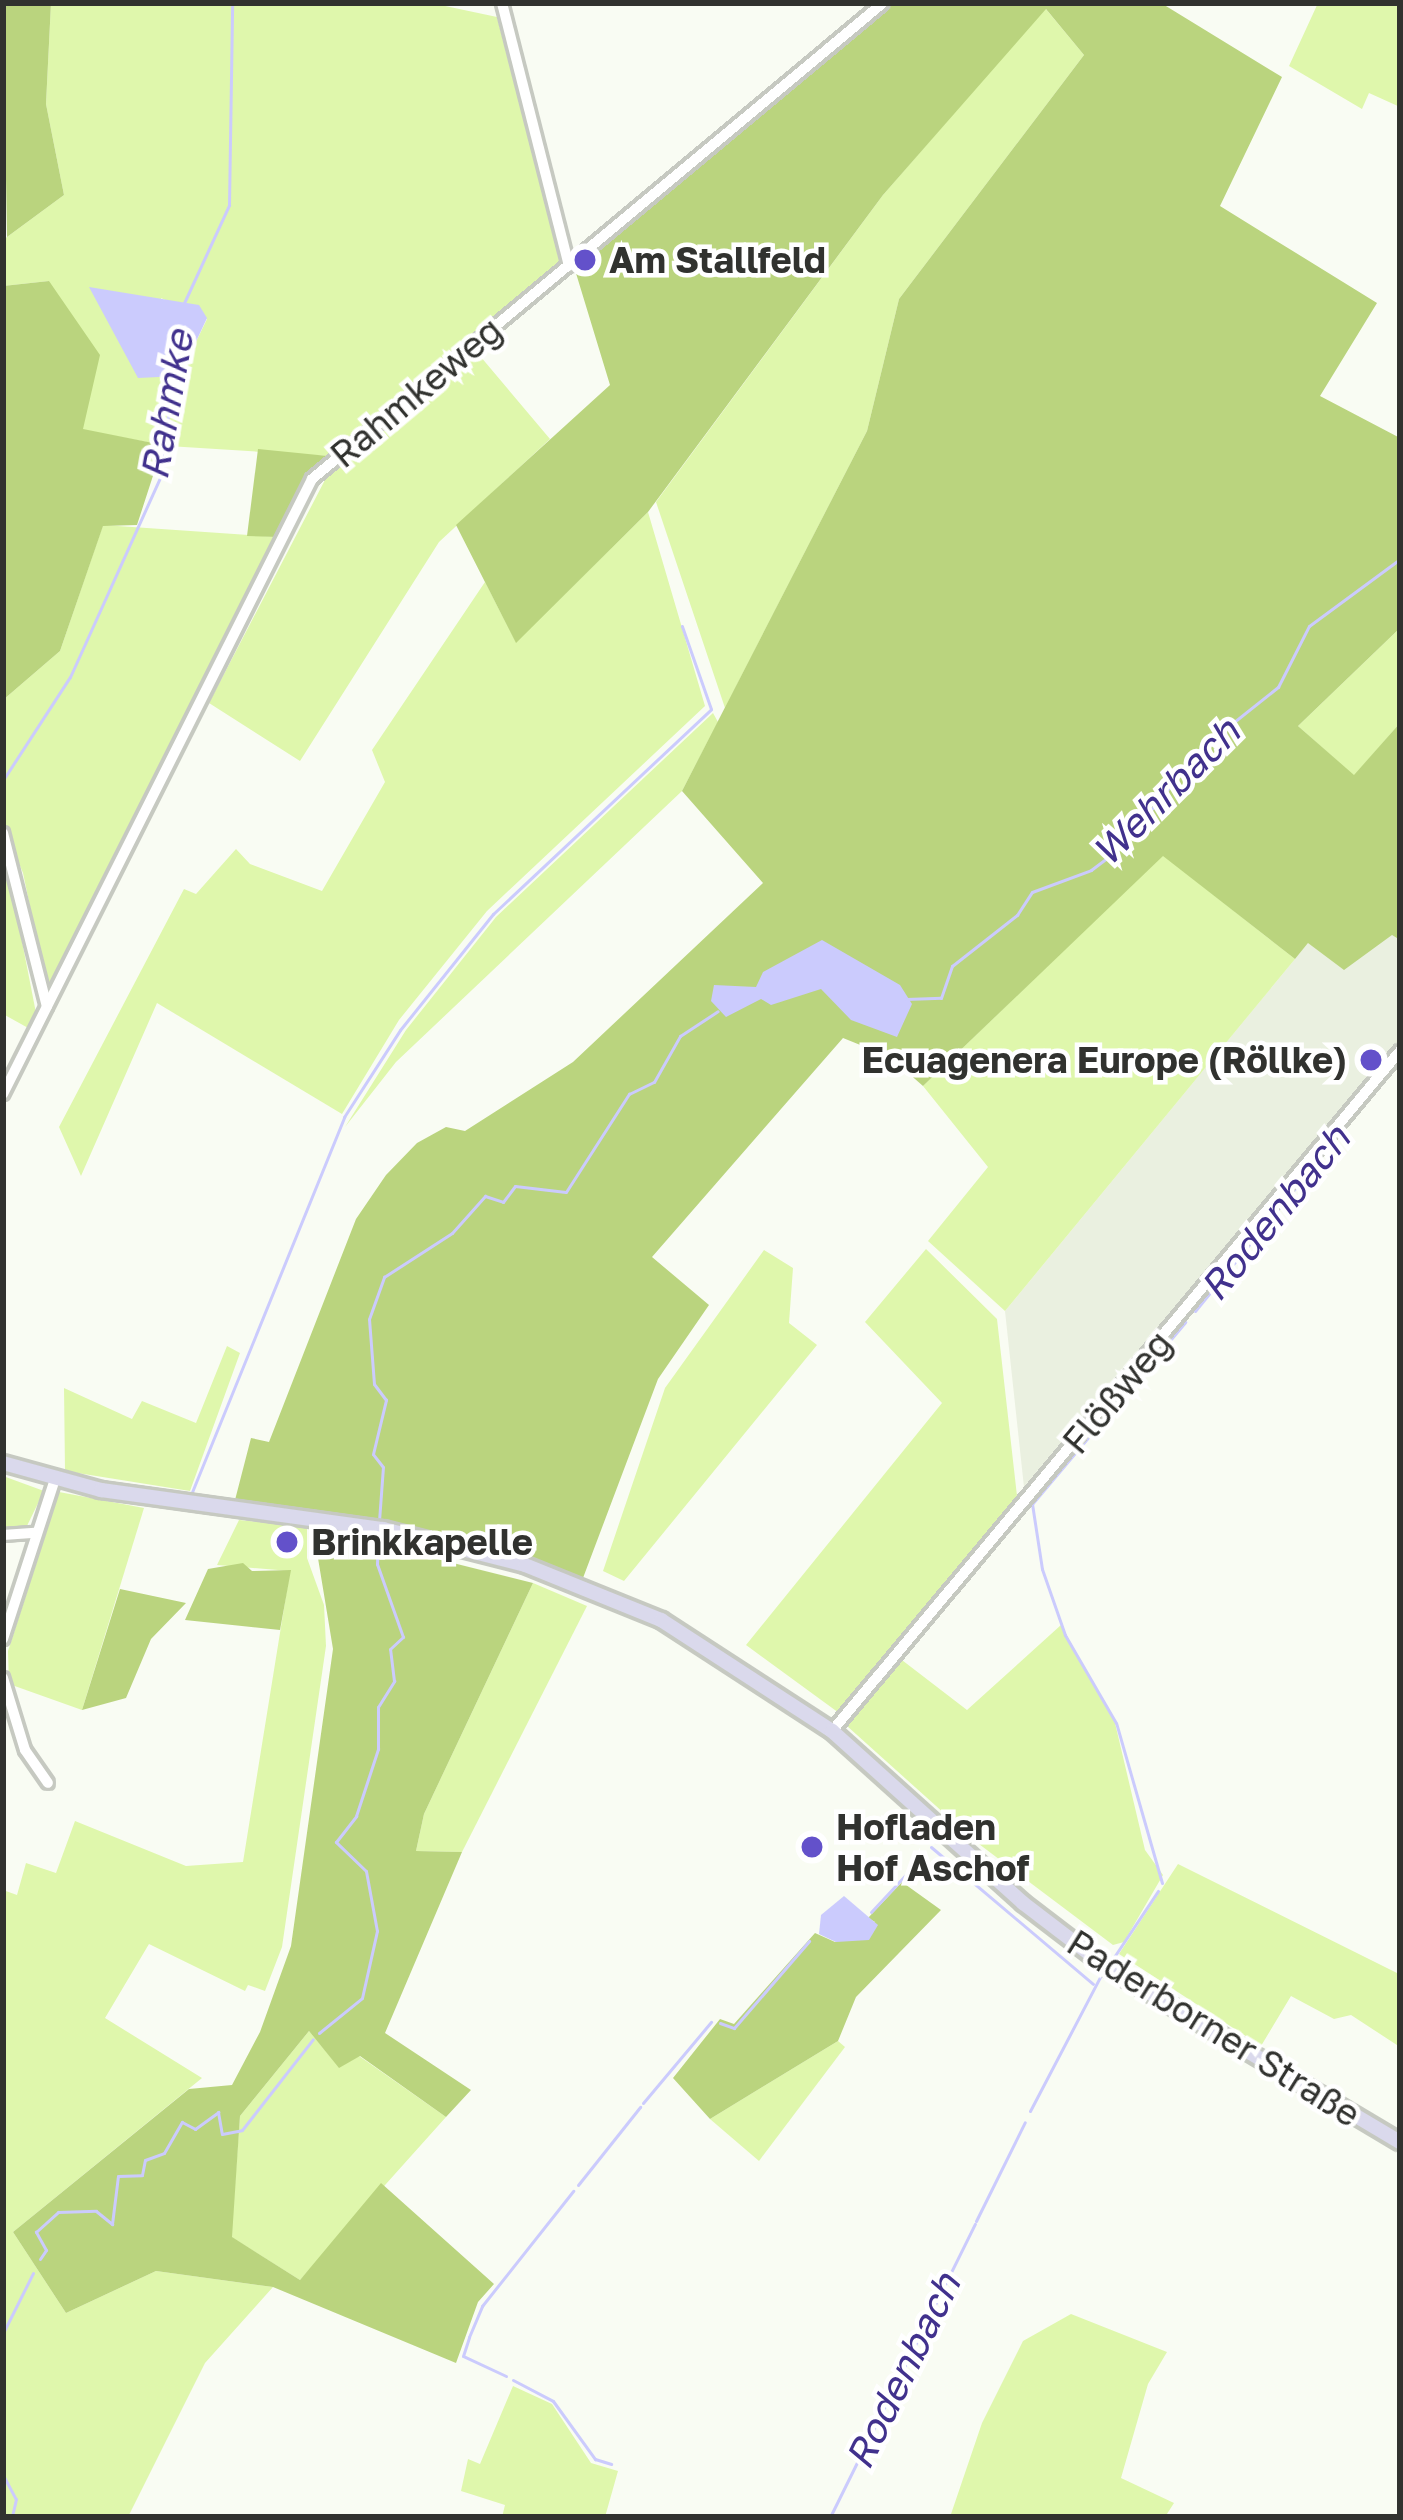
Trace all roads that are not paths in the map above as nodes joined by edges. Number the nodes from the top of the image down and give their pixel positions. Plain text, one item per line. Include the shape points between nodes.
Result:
1 (502, 3) edge
2 (883, 3) edge
3 (569, 266) junction
4 (3, 833) edge
5 (47, 1007) junction
6 (1400, 1051) edge
7 (3, 1094) edge
8 (3, 1463) edge
9 (55, 1479) junction
10 (34, 1533) junction
11 (3, 1535) edge
12 (3, 1639) edge
13 (3, 1678) edge
14 (832, 1732) junction
15 (48, 1783) dead end
16 (1400, 2142) edge

1 - 3 street
2 - 3 street, Rahmkeweg
3 - 5 street, Rahmkeweg via 312,479
4 - 5 street
5 - 7 street, Rahmkeweg
6 - 14 street, Flößweg
8 - 9 main road, Paderborner Straße
9 - 10 street
9 - 14 main road, Paderborner Straße via 383,1528 525,1564 709,1647
10 - 11 street
10 - 12 street
13 - 15 street via 26,1750
14 - 16 main road, Paderborner Straße via 1023,1904 1108,1968

